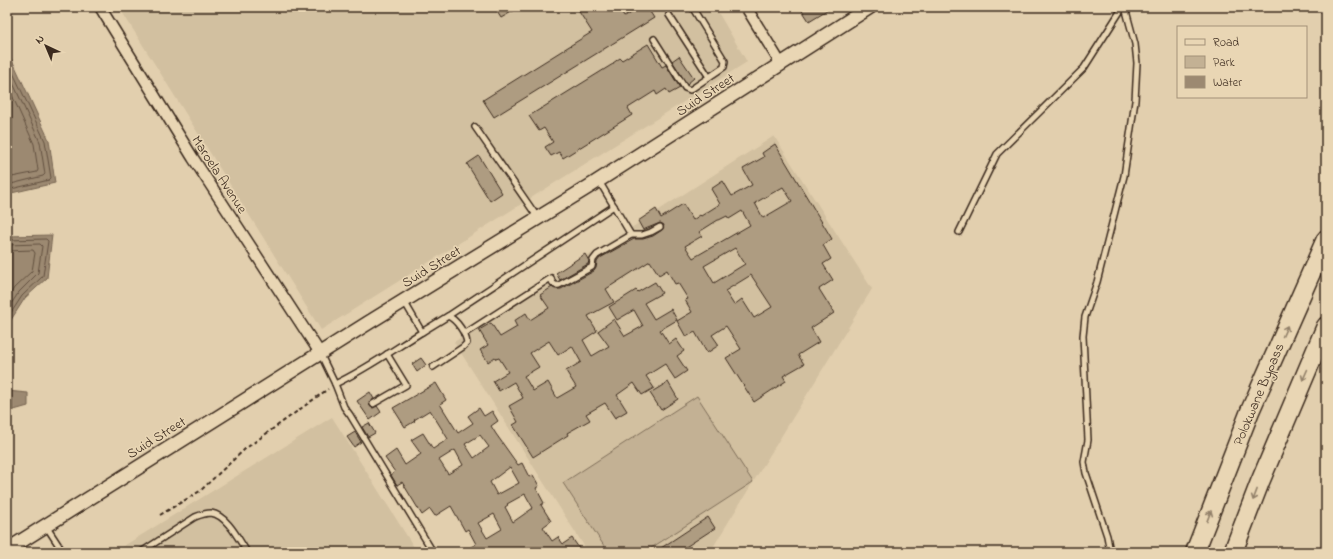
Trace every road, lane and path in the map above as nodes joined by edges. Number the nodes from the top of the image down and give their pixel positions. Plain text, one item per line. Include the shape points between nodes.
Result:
1 (100, 7) edge
2 (692, 7) edge
3 (746, 7) edge
4 (870, 7) edge
5 (1124, 7) edge
6 (669, 15) dead end
7 (654, 38) dead end
8 (781, 64) junction
9 (709, 77) junction
10 (475, 127) dead end
11 (599, 181) junction
12 (614, 206) junction
13 (538, 218) junction
14 (660, 226) dead end
15 (959, 232) dead end
16 (631, 235) junction
17 (1326, 239) edge
18 (404, 302) junction
19 (448, 316) junction
20 (1326, 326) edge
21 (422, 332) junction
22 (464, 334) junction
23 (320, 353) junction
24 (387, 354) junction
25 (433, 367) dead end
26 (335, 384) junction
27 (373, 404) dead end
28 (160, 515) dead end
29 (46, 526) junction
30 (7, 550) edge
31 (63, 552) edge
32 (141, 552) edge
33 (248, 552) edge
34 (434, 552) edge
35 (1110, 552) edge
36 (1195, 552) edge
37 (1233, 552) edge

1 - 23 street, Maroela Avenue via 193,158
2 - 9 lane via 726,61 724,66
3 - 8 street
4 - 8 street, Suid Street
5 - 15 lane via 1084,68 997,154
5 - 35 lane via 1138,63 1135,101 1124,176 1097,282 1085,317 1083,336 1088,440 1084,462
6 - 9 lane
7 - 9 lane via 685,88 690,90
8 - 11 street, Suid Street
10 - 13 lane
11 - 12 lane
11 - 13 street, Suid Street
12 - 16 lane
12 - 19 lane
13 - 18 street, Suid Street
14 - 16 lane via 642,235
16 - 22 lane via 597,255 592,267 560,285 552,283 551,278
36 -> 17 highway, Polokwane Bypass via 1250,411
18 - 21 lane
18 - 23 street, Suid Street
19 - 21 lane
19 - 22 lane
20 -> 37 highway
21 - 24 lane
22 - 25 lane via 467,344
23 - 26 lane
23 - 29 street, Suid Street
24 - 26 lane
24 - 27 lane via 406,385
26 - 28 path via 245,450 200,491
26 - 34 lane via 344,407
29 - 30 street, Suid Street
29 - 31 lane
32 - 33 lane via 195,517 211,513 226,520

